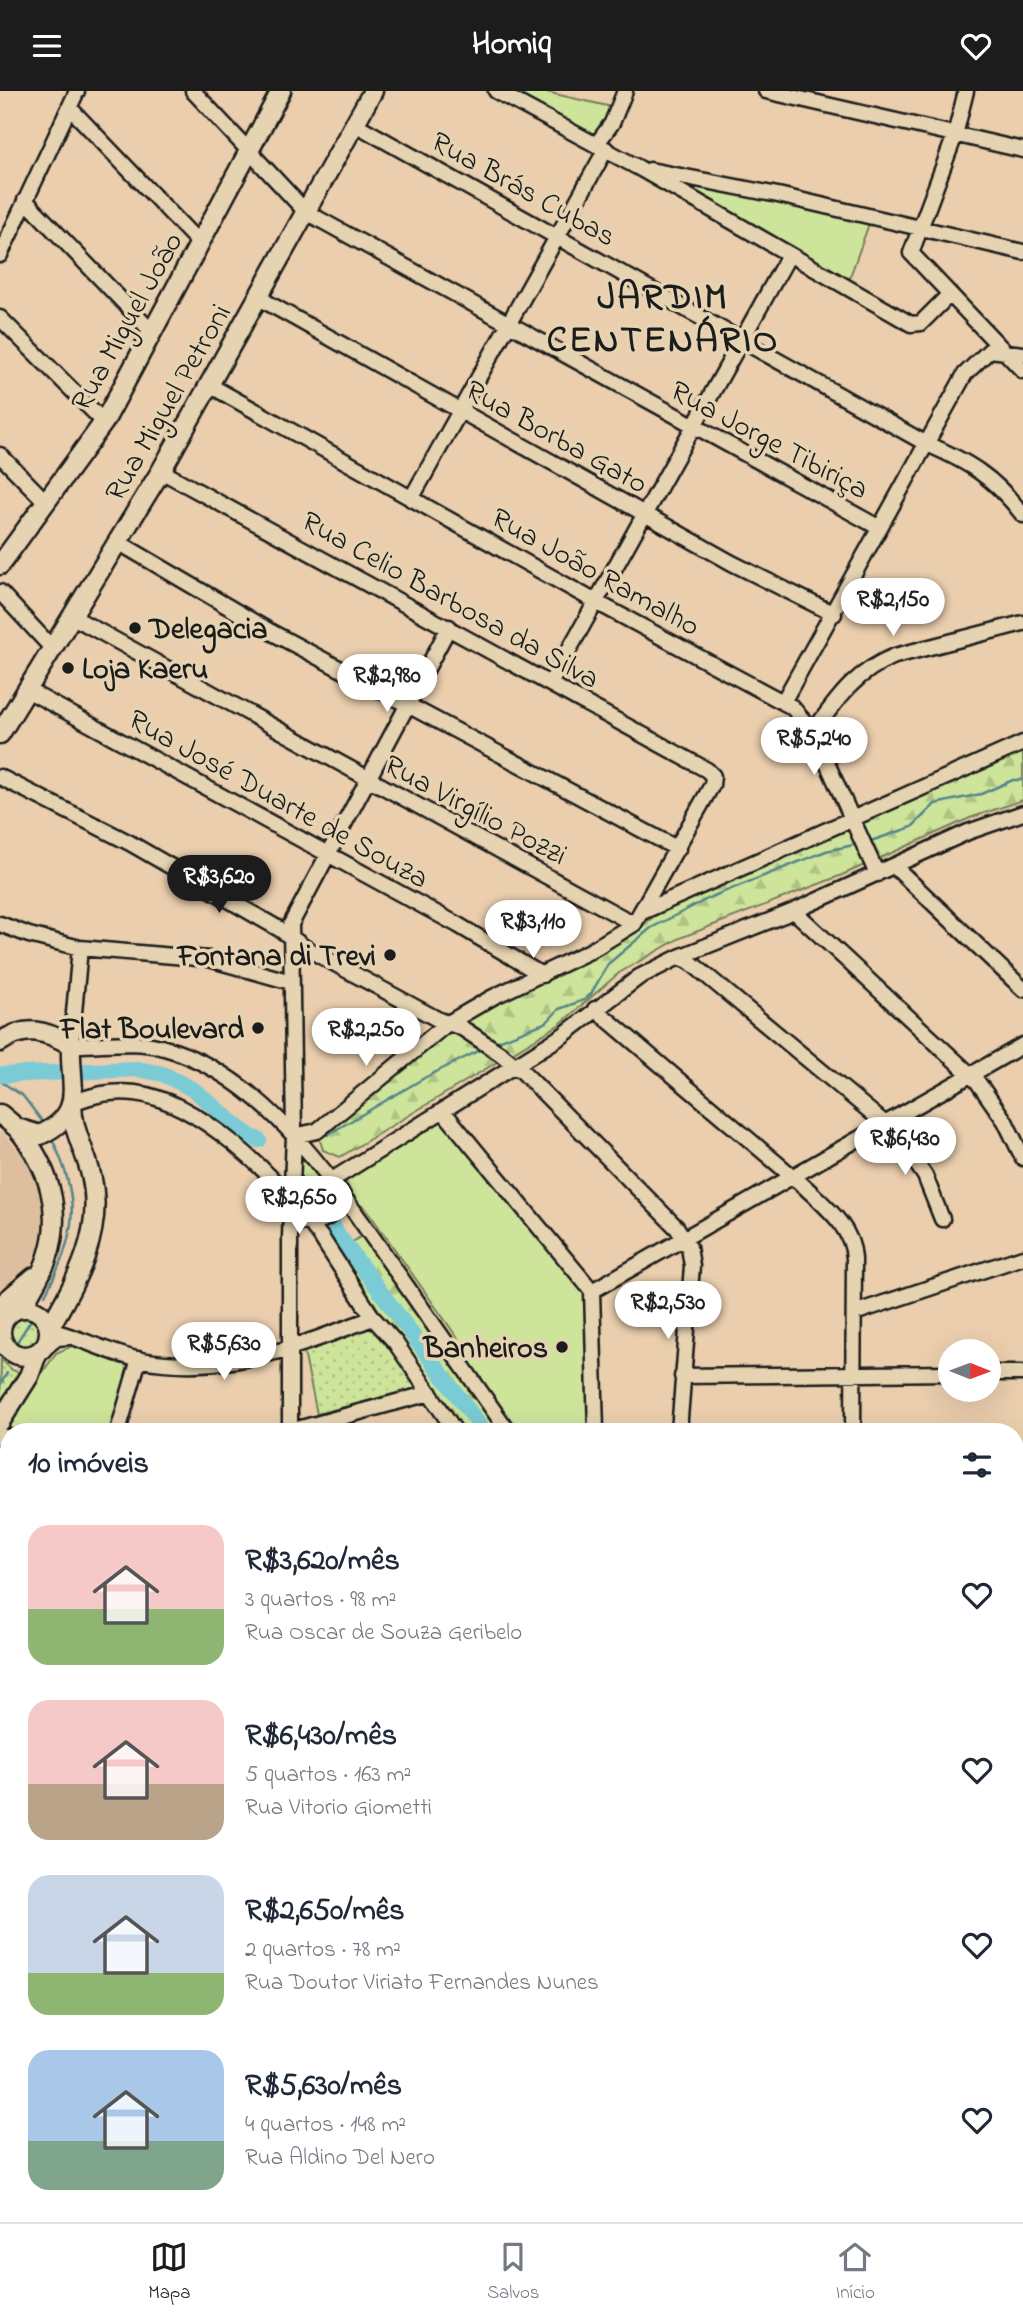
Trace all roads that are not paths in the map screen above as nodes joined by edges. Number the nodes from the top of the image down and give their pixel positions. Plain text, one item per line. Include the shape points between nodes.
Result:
1 (78, 91) edge
2 (193, 91) edge
3 (281, 91) edge
4 (373, 91) edge
5 (496, 91) edge
6 (625, 91) edge
7 (766, 91) edge
8 (966, 91) edge
9 (70, 109) junction
10 (355, 124) junction
11 (955, 135) junction
12 (601, 147) junction
13 (1023, 150) edge
14 (248, 151) junction
15 (639, 168) junction
16 (25, 200) junction
17 (306, 212) junction
18 (919, 227) junction
19 (558, 236) junction
20 (200, 244) junction
21 (1023, 252) edge
22 (0, 255) edge
23 (789, 255) junction
24 (949, 295) junction
25 (259, 298) junction
26 (0, 318) edge
27 (509, 324) junction
28 (152, 332) junction
29 (743, 339) junction
30 (1001, 349) junction
31 (1023, 354) edge
32 (1023, 371) edge
33 (211, 386) junction
34 (459, 412) junction
35 (104, 422) junction
36 (692, 428) junction
37 (925, 443) junction
38 (0, 455) edge
39 (162, 471) junction
40 (411, 499) junction
41 (47, 503) junction
42 (645, 515) junction
43 (1023, 515) edge
44 (878, 527) junction
45 (118, 542) junction
46 (0, 565) edge
47 (0, 592) edge
48 (596, 602) junction
49 (834, 614) junction
50 (73, 617) junction
51 (1023, 623) edge
52 (449, 627) junction
53 (52, 648) junction
54 (550, 684) junction
55 (27, 690) junction
56 (783, 702) junction
57 (409, 706) junction
58 (813, 732) junction
59 (0, 734) edge
60 (1023, 743) edge
61 (0, 777) edge
62 (366, 779) junction
63 (1023, 813) edge
64 (853, 827) junction
65 (678, 849) junction
66 (327, 855) junction
67 (894, 866) junction
68 (877, 874) junction
69 (794, 911) junction
70 (638, 918) junction
71 (0, 924) edge
72 (290, 939) junction
73 (80, 948) junction
74 (679, 957) junction
75 (542, 975) junction
76 (291, 982) junction
77 (1023, 989) edge
78 (595, 1009) junction
79 (449, 1023) junction
80 (0, 1042) edge
81 (1023, 1045) edge
82 (71, 1051) junction
83 (514, 1065) junction
84 (970, 1074) junction
85 (72, 1103) junction
86 (443, 1111) junction
87 (0, 1114) edge
88 (885, 1123) junction
89 (17, 1128) junction
90 (294, 1136) junction
91 (1023, 1158) edge
92 (792, 1175) junction
93 (338, 1191) junction
94 (291, 1198) junction
95 (942, 1219) dead end
96 (310, 1223) junction
97 (684, 1236) junction
98 (290, 1237) junction
99 (1023, 1257) edge
100 (592, 1291) junction
101 (10, 1307) edge
102 (854, 1313) junction
103 (373, 1318) junction
104 (49, 1329) junction
105 (71, 1336) junction
106 (1, 1337) edge
107 (290, 1350) junction
108 (40, 1352) junction
109 (139, 1359) junction
110 (1001, 1373) edge
111 (1023, 1373) edge
112 (853, 1374) junction
113 (938, 1374) edge
114 (682, 1377) junction
115 (430, 1393) junction
116 (0, 1422) edge
117 (120, 1423) edge
118 (290, 1423) edge
119 (319, 1423) edge
120 (450, 1423) edge
121 (502, 1423) edge
122 (596, 1423) edge
123 (679, 1423) edge
124 (853, 1423) edge

1 - 9 street
2 - 14 street, Rua Jorge Tibiriça
3 - 14 main road, Rua Miguel João
4 - 10 main road, Rua Miguel Petroni
5 - 12 street
6 - 12 street
7 - 11 street
8 - 11 street
9 - 16 street
9 - 20 street
10 - 17 main road, Rua Miguel Petroni
10 - 19 street, Rua Brás Cubas
11 - 13 street
11 - 18 street
12 - 15 street
12 - 19 street
14 - 17 street, Rua Jorge Tibiriça
14 - 20 main road, Rua Miguel João
15 - 18 street
15 - 23 street
16 - 22 street
16 - 28 street
17 - 25 main road, Rua Miguel Petroni
17 - 27 street, Rua Jorge Tibiriça
18 - 21 street
18 - 24 street via 911,253
19 - 27 street
19 - 29 street, Rua Brás Cubas
20 - 28 main road, Rua Miguel João
23 - 24 street via 914,325
23 - 29 street
24 - 30 street
25 - 33 main road, Rua Miguel Petroni
25 - 34 street, Rua Borba Gato
26 - 35 street
27 - 34 street
27 - 36 street, Rua Jorge Tibiriça
28 - 35 main road, Rua Miguel João
29 - 36 street
29 - 37 street, Rua Brás Cubas
30 - 31 street
30 - 32 street
30 - 37 street via 990,350 965,374
33 - 39 main road, Rua Miguel Petroni
33 - 40 street, Rua João Ramalho
34 - 40 street
34 - 42 street, Rua Borba Gato
35 - 41 main road, Rua Miguel João
36 - 42 street
36 - 44 street, Rua Jorge Tibiriça
37 - 43 street, Rua Brás Cubas via 982,471 1001,486
37 - 44 street
38 - 41 street
39 - 45 main road, Rua Miguel Petroni
39 - 52 street, Rua Celio Barbosa da Silva
40 - 48 street, Rua João Ramalho
41 - 46 main road, Rua Miguel João
42 - 48 street
42 - 49 street, Rua Borba Gato
44 - 49 street
45 - 50 main road, Rua Miguel Petroni
45 - 57 street
47 - 53 street
48 - 54 street
48 - 56 street, Rua João Ramalho
49 - 56 street
50 - 53 main road, Rua Miguel Petroni
50 - 62 street, Rua Virgílio Pozzi
51 - 58 street via 879,663 846,687
52 - 54 street, Rua Celio Barbosa da Silva
52 - 57 street
53 - 55 main road, Rua Miguel Petroni
54 - 65 street, Rua Celio Barbosa da Silva via 713,776
55 - 59 main road, Rua Miguel Petroni
55 - 66 street, Rua José Duarte de Souza
56 - 58 street, Rua João Ramalho via 808,722
57 - 62 street
57 - 65 street
58 - 64 street, Rua João Ramalho
60 - 64 street
61 - 72 street via 130,843
62 - 66 street
62 - 70 street, Rua Virgílio Pozzi
63 - 67 street
64 - 68 street, Rua João Ramalho
64 - 70 street
65 - 70 street
66 - 72 street via 296,913
66 - 75 street, Rua José Duarte de Souza
67 - 68 street
67 - 77 street
68 - 69 street
69 - 74 street
69 - 84 street
70 - 75 street
71 - 73 street
72 - 76 street
72 - 79 street
73 - 76 street via 209,959
73 - 82 street
74 - 78 street via 626,985
74 - 88 street
75 - 79 street
76 - 90 street
78 - 83 street via 572,1030
78 - 92 street
79 - 83 street
79 - 90 street via 317,1131
80 - 82 main road via 21,1032 46,1031
81 - 84 street
82 - 85 main road
82 - 90 street via 131,1043 164,1047 240,1087
83 - 86 street
83 - 97 street
84 - 88 street
84 - 91 street via 1005,1121
85 - 89 main road via 57,1128 40,1135
85 - 94 street via 109,1092 159,1098 221,1135
85 - 104 main road via 72,1122 91,1172 95,1204 78,1278
86 - 93 street
86 - 100 street
87 - 89 main road
88 - 92 street
88 - 95 street via 918,1164
89 - 101 main road via 45,1169 52,1195 52,1238 41,1270
90 - 93 street
90 - 94 street
92 - 97 street
92 - 102 street via 848,1234 854,1258
93 - 96 street via 336,1211 326,1220
93 - 121 street
94 - 96 street
94 - 98 street
96 - 98 street via 300,1221
96 - 103 street
97 - 100 street
97 - 114 street via 692,1266
98 - 107 street
99 - 102 street
100 - 122 street
101 - 104 main road via 43,1315
101 - 106 main road
102 - 112 street
103 - 107 street
103 - 115 street
104 - 105 street
104 - 108 main road
105 - 108 street via 57,1338
105 - 109 street
106 - 108 main road via 15,1355
107 - 109 street via 223,1365
107 - 118 street
108 - 116 main road
109 - 117 street
110 - 111 street
112 - 113 street
112 - 114 street
112 - 124 street
114 - 123 street
115 - 119 street
115 - 120 street

